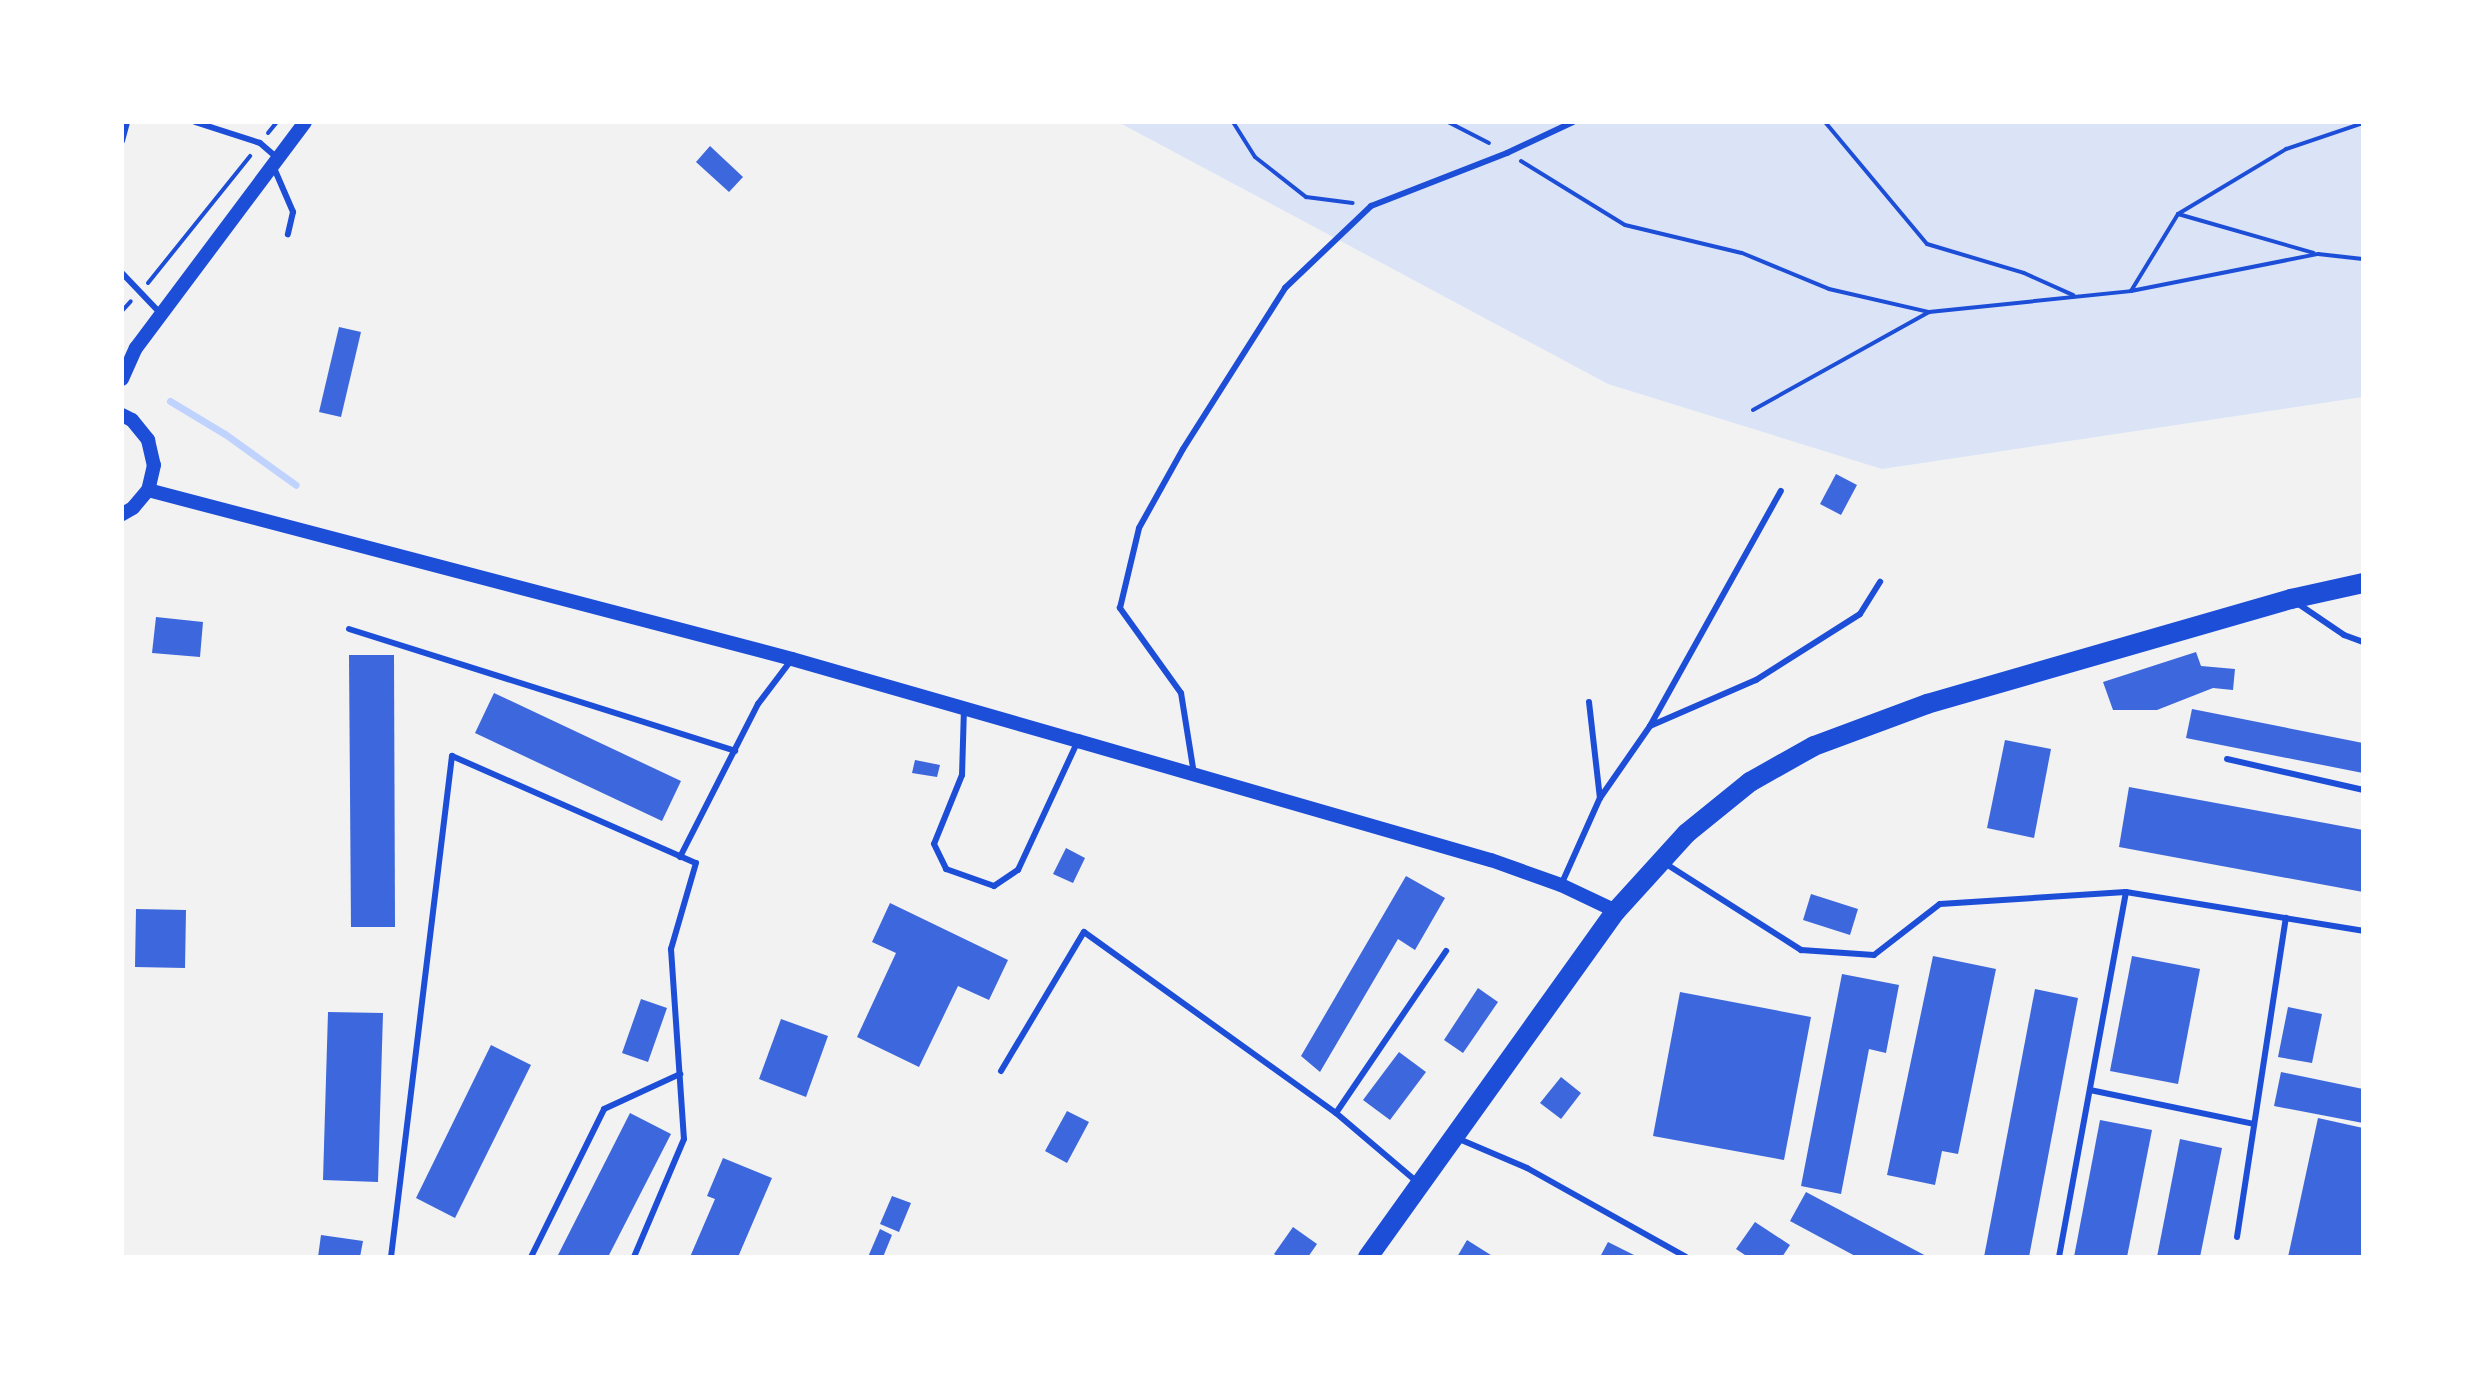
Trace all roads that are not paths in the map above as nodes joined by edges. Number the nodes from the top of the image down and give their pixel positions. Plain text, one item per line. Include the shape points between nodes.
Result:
1 (127, 122) edge
2 (195, 122) edge
3 (305, 122) edge
4 (1573, 122) edge
5 (122, 141) edge
6 (275, 161) junction
7 (288, 234) dead end
8 (122, 273) edge
9 (161, 314) junction
10 (122, 379) edge
11 (122, 415) edge
12 (148, 490) junction
13 (1781, 491) dead end
14 (122, 514) edge
15 (1880, 582) dead end
16 (2363, 583) edge
17 (2291, 599) junction
18 (349, 629) dead end
19 (2363, 642) edge
20 (792, 659) junction
21 (1589, 702) dead end
22 (964, 708) junction
23 (1650, 726) junction
24 (1078, 741) junction
25 (735, 751) junction
26 (2227, 759) dead end
27 (1194, 774) junction
28 (2363, 790) edge
29 (1600, 798) junction
30 (680, 857) junction
31 (1660, 860) junction
32 (1561, 885) junction
33 (2126, 892) junction
34 (1616, 911) junction
35 (2286, 918) junction
36 (2363, 931) edge
37 (1446, 951) dead end
38 (1001, 1071) dead end
39 (680, 1074) junction
40 (2090, 1090) junction
41 (1336, 1113) junction
42 (2254, 1124) junction
43 (1452, 1136) junction
44 (1419, 1184) junction
45 (2237, 1237) dead end
46 (391, 1257) edge
47 (531, 1257) edge
48 (634, 1257) edge
49 (1368, 1257) edge
50 (1686, 1257) edge
51 (2059, 1257) edge

1 - 5 lane
2 - 6 lane via 260,143
3 - 6 street
4 - 27 lane via 1371,206 1285,288 1183,449 1139,528 1120,608 1181,693
6 - 7 lane via 293,212
6 - 9 street
8 - 9 lane
9 - 10 street
11 - 12 street via 148,440 154,465
12 - 14 street
12 - 20 street
13 - 23 lane
15 - 23 lane via 1860,614 1756,680
16 - 17 main road
17 - 19 lane
17 - 31 main road via 1927,704 1814,746 1750,782
18 - 25 lane
20 - 22 street
20 - 25 lane via 758,704
21 - 29 lane
22 - 24 street
22 - 24 lane via 962,775 934,844 946,869 994,886 1018,870
23 - 29 lane
24 - 27 street
25 - 30 lane
26 - 28 lane
27 - 32 street
29 - 32 lane
30 - 39 lane via 696,863 671,949
30 - 46 lane via 452,756
31 - 33 lane via 1801,950 1874,955 1940,904
31 - 34 main road
32 - 34 street
33 - 35 lane
33 - 40 lane
34 - 43 main road
35 - 36 lane
35 - 42 lane
37 - 41 lane
38 - 41 lane via 1084,932
39 - 47 lane via 604,1109
39 - 48 lane via 684,1139
40 - 42 lane
40 - 51 lane
41 - 44 lane
42 - 45 lane
43 - 44 main road
43 - 50 lane via 1527,1168
44 - 49 main road

